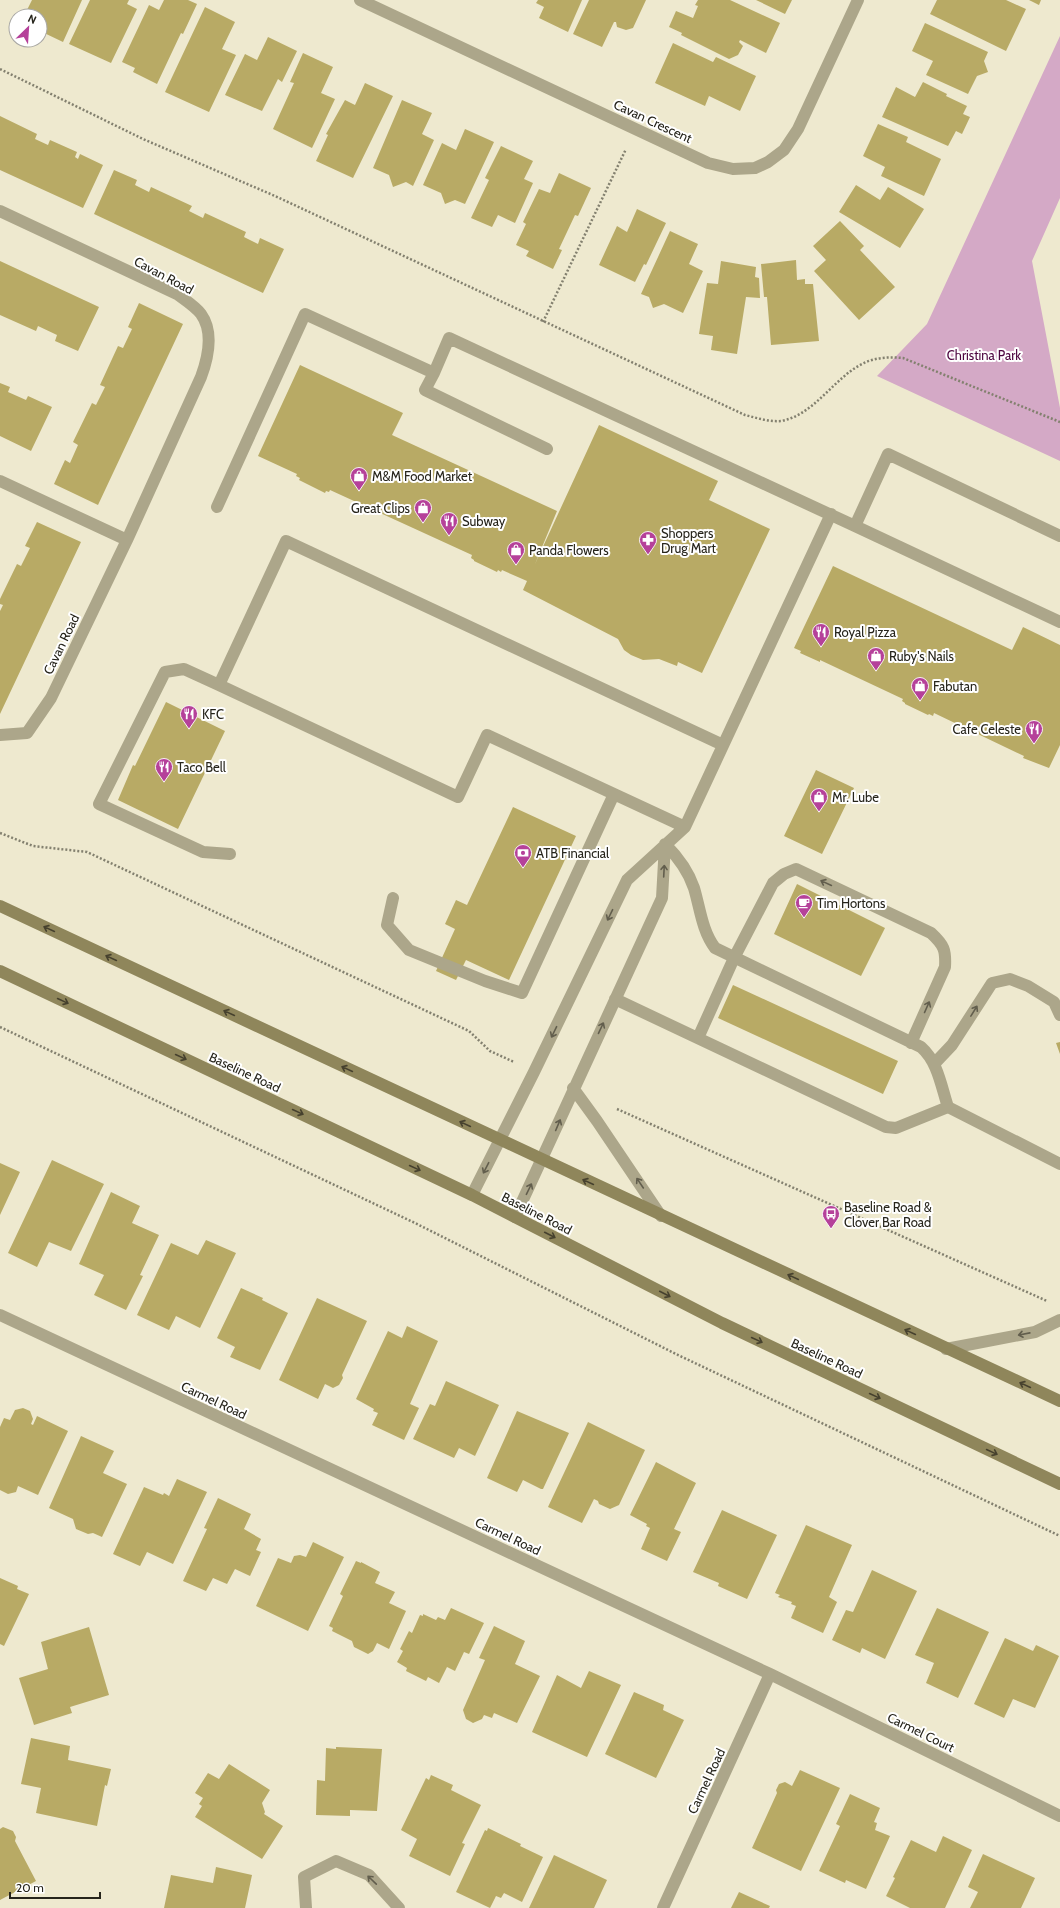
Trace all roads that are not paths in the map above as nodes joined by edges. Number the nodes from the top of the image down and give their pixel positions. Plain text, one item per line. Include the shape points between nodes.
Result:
1 (360, 0) edge
2 (858, 0) edge
3 (0, 211) edge
4 (434, 372) junction
5 (547, 449) dead end
6 (0, 481) edge
7 (217, 507) dead end
8 (831, 514) junction
9 (856, 526) junction
10 (1060, 536) edge
11 (127, 540) junction
12 (1060, 622) edge
13 (219, 685) junction
14 (0, 735) edge
15 (723, 745) junction
16 (614, 794) junction
17 (685, 828) junction
18 (665, 844) junction
19 (230, 854) dead end
20 (393, 898) dead end
21 (0, 906) edge
22 (734, 958) junction
23 (0, 971) edge
24 (615, 999) junction
25 (1060, 1015) edge
26 (698, 1038) junction
27 (911, 1043) junction
28 (934, 1064) junction
29 (573, 1088) junction
30 (948, 1107) junction
31 (500, 1140) junction
32 (542, 1161) junction
33 (1060, 1164) edge
34 (472, 1195) junction
35 (661, 1216) junction
36 (515, 1217) junction
37 (0, 1316) edge
38 (1060, 1320) edge
39 (946, 1349) junction
40 (1060, 1401) edge
41 (1060, 1484) edge
42 (770, 1674) junction
43 (1060, 1816) edge
44 (306, 1908) edge
45 (399, 1908) edge
46 (663, 1908) edge

1 - 2 street, Cavan Crescent via 636,129 715,164 733,169 755,168 784,150 798,130
3 - 11 street, Cavan Road via 177,294 202,315 207,328 207,360
4 - 5 street via 425,390
4 - 7 street via 306,314
4 - 8 street via 450,338
6 - 11 street
8 - 9 street
8 - 15 street
9 - 10 street via 888,454
9 - 12 street
11 - 14 street, Cavan Road via 51,698 27,733
13 - 15 street via 286,541
13 - 16 street via 458,797 487,735
13 - 19 street via 184,669 165,672 99,804 204,852
15 - 17 street
16 - 17 street
16 - 20 street via 522,994 485,982 410,950 388,925
17 - 18 street
18 - 22 street via 685,868 711,943 715,948
24 -> 18 street via 662,898
18 -> 31 street via 627,880
31 -> 21 main road
22 - 26 street
22 - 27 street
27 -> 22 street via 945,967 946,955 942,944 931,933 796,869 773,883
23 -> 34 main road, Baseline Road
24 - 26 street
29 -> 24 street
28 -> 25 street via 952,1045 992,983 1010,979 1028,986 1054,1002
26 - 30 street via 886,1127 896,1128
27 - 28 street via 921,1047
28 - 30 street
32 -> 29 street
35 -> 29 street
30 - 33 street
31 - 32 main road
31 -> 34 street
35 -> 32 main road
36 -> 32 street
34 - 36 main road, Baseline Road
39 -> 35 main road
36 -> 41 main road, Baseline Road via 722,1323
37 - 42 street, Carmel Road
38 -> 39 street via 1035,1332
40 -> 39 main road
42 - 43 street, Carmel Court
42 - 46 street, Carmel Road
45 -> 44 street via 369,1876 336,1861 304,1878

